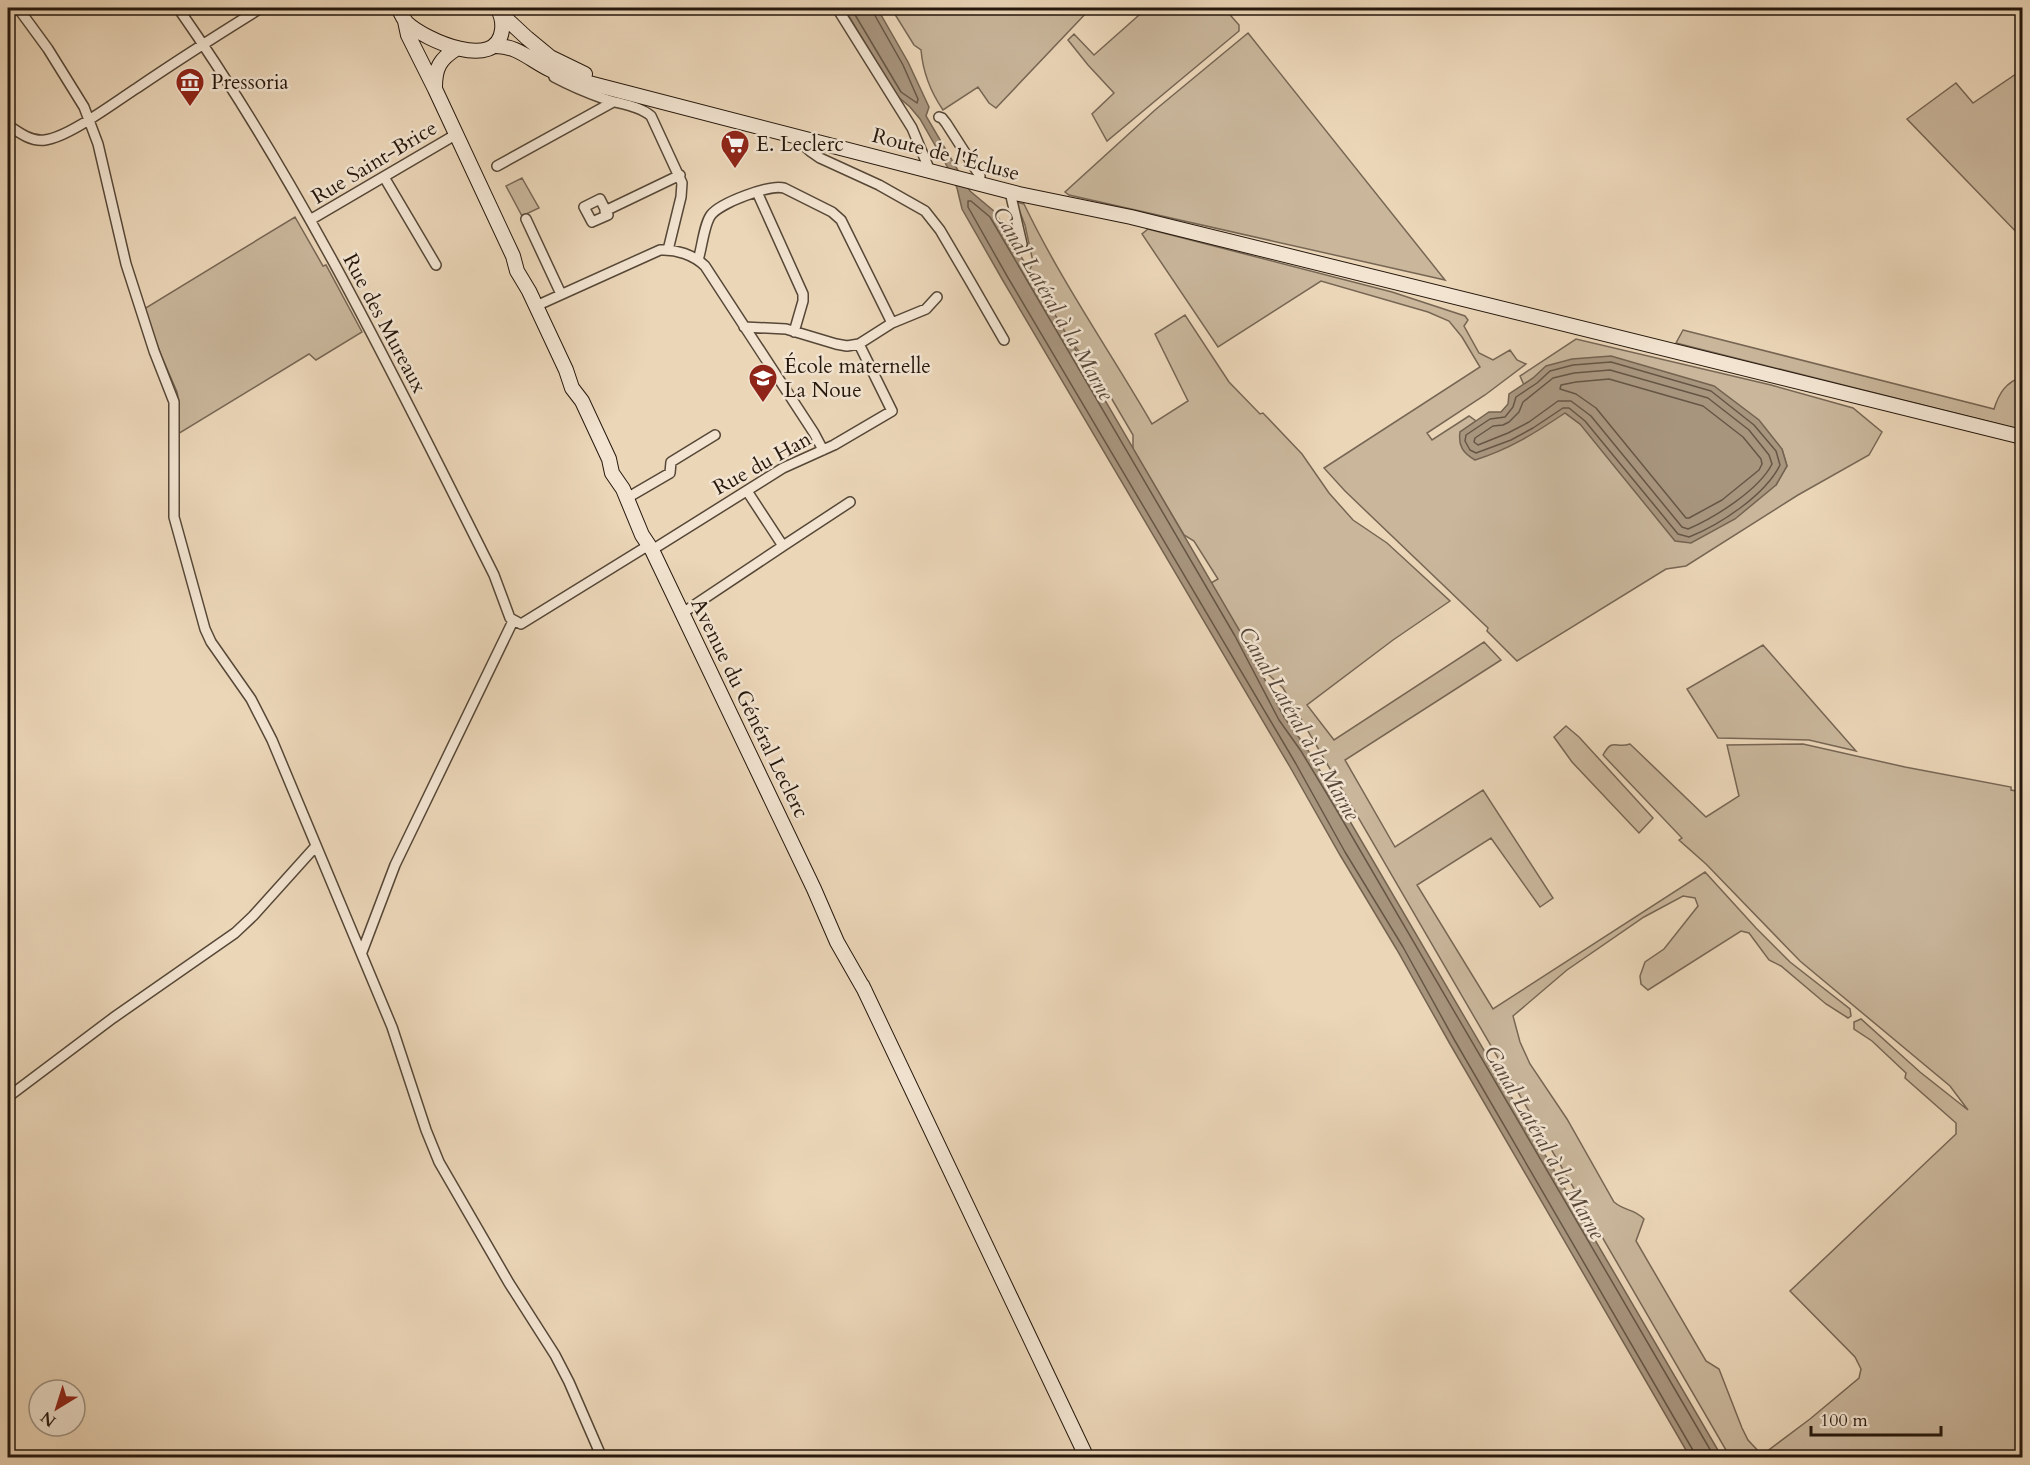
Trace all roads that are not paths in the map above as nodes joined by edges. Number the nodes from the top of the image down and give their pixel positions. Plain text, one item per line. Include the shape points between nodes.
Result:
1 (18, 8) edge
2 (178, 8) edge
3 (261, 8) edge
4 (398, 8) edge
5 (837, 8) edge
6 (499, 10) edge
7 (405, 21) junction
8 (526, 38) junction
9 (203, 44) junction
10 (494, 46) junction
11 (456, 49) junction
12 (515, 49) junction
13 (435, 89) junction
14 (613, 96) junction
15 (939, 117) dead end
16 (90, 119) junction
17 (8, 125) edge
18 (455, 135) junction
19 (794, 136) junction
20 (497, 166) dead end
21 (930, 171) junction
22 (680, 175) junction
23 (384, 177) junction
24 (979, 184) junction
25 (757, 192) junction
26 (1010, 192) junction
27 (605, 211) dead end
28 (526, 219) dead end
29 (310, 220) junction
30 (1020, 245) dead end
31 (668, 250) junction
32 (699, 260) junction
33 (436, 265) dead end
34 (561, 294) junction
35 (937, 297) dead end
36 (536, 306) junction
37 (892, 323) junction
38 (744, 327) junction
39 (794, 332) junction
40 (1004, 340) dead end
41 (859, 344) junction
42 (715, 435) dead end
43 (2022, 437) edge
44 (823, 450) junction
45 (747, 491) junction
46 (627, 499) junction
47 (850, 502) dead end
48 (783, 546) junction
49 (651, 548) junction
50 (681, 614) junction
51 (517, 622) junction
52 (316, 846) junction
53 (362, 952) junction
54 (8, 1097) edge
55 (602, 1458) edge
56 (1087, 1458) edge

1 - 16 street
2 - 9 street, Rue des Mureaux
3 - 9 street
4 - 7 main road, Avenue du Général Leclerc
5 - 21 street via 912,128
6 - 8 main road, Route de l'Écluse
6 - 10 main road via 502,32
7 - 11 main road via 430,39
7 - 13 main road, Avenue du Général Leclerc
8 - 12 main road
8 - 14 main road, Route de l'Écluse
9 - 16 street
9 - 29 street, Rue des Mureaux
10 - 11 main road, Route de l'Écluse via 477,51
10 - 12 main road, Route de l'Écluse
11 - 13 main road via 437,68
12 - 14 main road, Route de l'Écluse via 541,65
13 - 18 main road, Avenue du Général Leclerc
14 - 19 main road, Route de l'Écluse
14 - 20 street
14 - 22 street via 647,113 658,127
15 - 24 street via 980,176
16 - 17 street via 44,141 27,137
16 - 52 street via 126,264 174,402 174,517 205,629 258,711
18 - 23 street, Rue Saint-Brice
18 - 36 main road, Avenue du Général Leclerc
19 - 21 main road, Route de l'Écluse
19 - 40 street via 820,158 925,211
21 - 24 main road, Route de l'Écluse
22 - 27 street
22 - 31 street via 682,189
23 - 29 street, Rue Saint-Brice
23 - 33 street
24 - 26 main road, Route de l'Écluse
25 - 32 street via 710,216
25 - 37 street via 784,188 837,216
25 - 39 street via 803,294
26 - 30 street
26 - 43 main road, Route de l'Écluse via 1131,217
28 - 34 street
29 - 51 street, Rue des Mureaux via 490,567 510,618
31 - 32 street
31 - 34 street via 656,251
32 - 38 street
34 - 36 street
35 - 37 street via 926,309
36 - 46 main road, Avenue du Général Leclerc
37 - 41 street
38 - 39 street
38 - 44 street
39 - 41 street via 836,344
41 - 44 street, Rue du Han via 892,411
42 - 46 street via 671,462 670,473
44 - 45 street, Rue du Han via 783,468
45 - 48 street
45 - 49 street, Rue du Han
46 - 49 main road, Avenue du Général Leclerc
47 - 48 street
48 - 50 street
49 - 50 main road, Avenue du Général Leclerc
49 - 51 street, Rue du Han
50 - 56 main road, Avenue du Général Leclerc
51 - 53 street via 395,865
52 - 53 street
52 - 54 street via 243,926
53 - 55 street via 439,1162 555,1355

